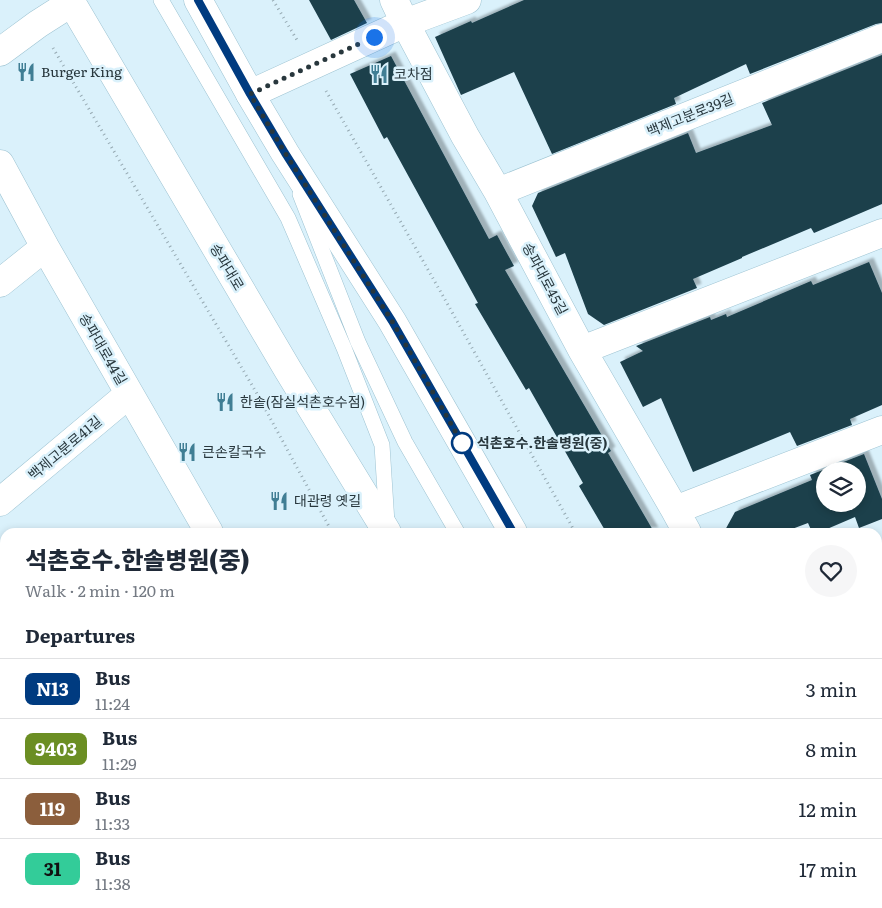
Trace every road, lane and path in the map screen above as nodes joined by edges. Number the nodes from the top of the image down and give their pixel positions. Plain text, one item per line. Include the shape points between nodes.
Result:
1 (161, 0) edge
2 (198, 0) edge
3 (274, 0) edge
4 (467, 0) edge
5 (70, 1) edge
6 (400, 12) edge
7 (38, 24) junction
8 (882, 38) edge
9 (0, 52) edge
10 (311, 65) junction
11 (250, 94) junction
12 (285, 153) junction
13 (0, 164) edge
14 (498, 192) junction
15 (882, 233) edge
16 (45, 247) junction
17 (0, 283) edge
18 (582, 350) junction
19 (129, 394) junction
20 (882, 430) edge
21 (0, 502) edge
22 (681, 521) edge
23 (208, 528) edge
24 (330, 528) edge
25 (386, 528) edge
26 (388, 528) edge
27 (455, 528) edge
28 (511, 528) edge
29 (573, 528) edge

1 - 26 lane via 288,218 344,348 382,445
2 - 11 street
3 - 10 path
4 - 6 street
5 - 7 street
5 - 25 street, 송파대로 via 288,370
6 - 10 street
6 - 14 street, 송파대로45길
7 - 9 street
7 - 24 path via 256,392
8 - 14 street, 백제고분로39길
10 - 11 street
10 - 29 path
11 - 12 street
12 - 27 lane via 358,342 405,442
12 - 28 street via 392,321
13 - 16 street, 송파대로44길
14 - 18 street, 송파대로45길
15 - 18 street
16 - 17 street
16 - 19 street, 송파대로44길
18 - 22 street, 송파대로45길
19 - 21 street, 백제고분로41길
19 - 23 street, 송파대로44길
20 - 22 street

